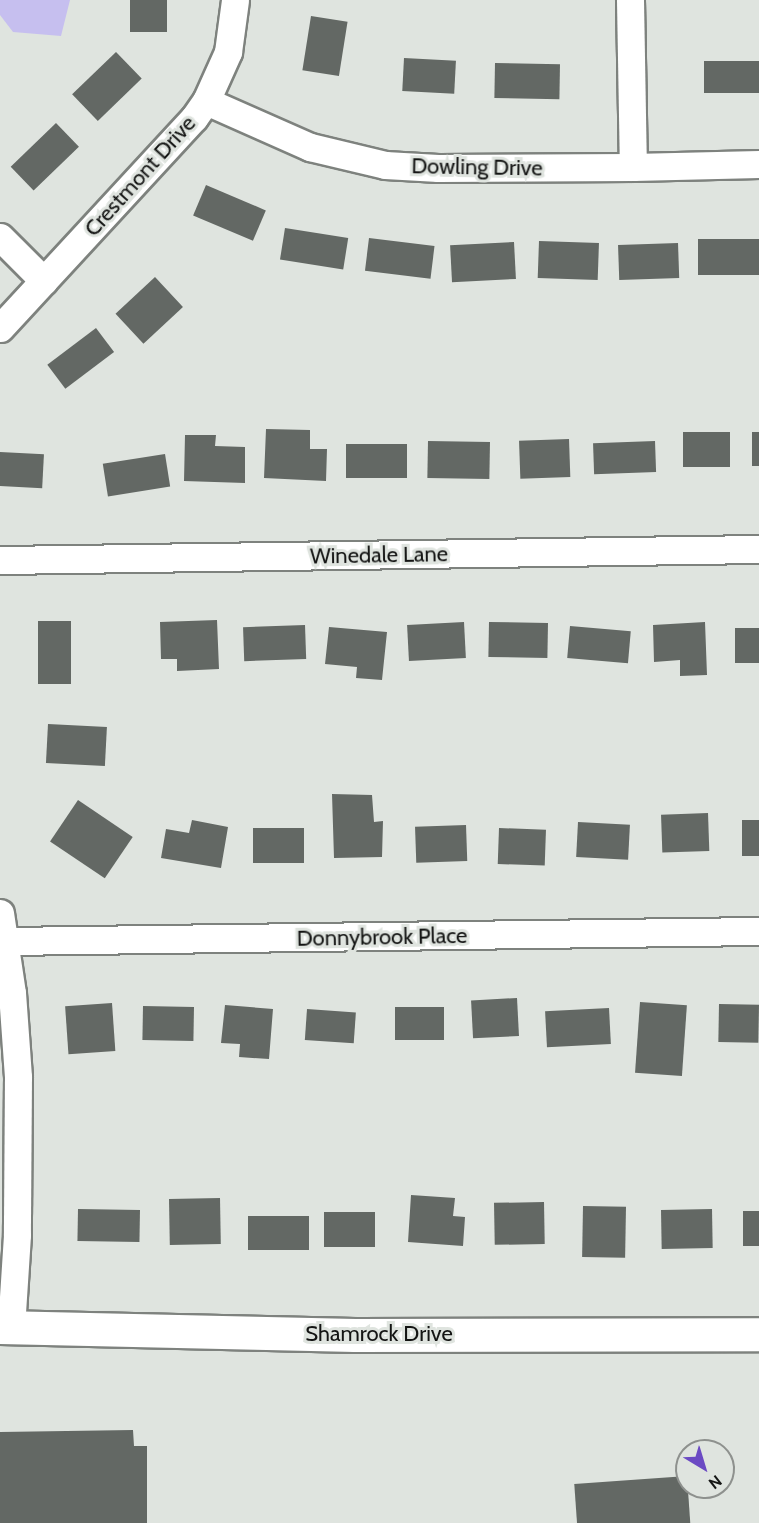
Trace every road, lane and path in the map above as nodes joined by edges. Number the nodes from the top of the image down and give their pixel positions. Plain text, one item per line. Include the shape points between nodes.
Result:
1 (235, 0) edge
2 (630, 0) edge
3 (206, 101) junction
4 (759, 164) edge
5 (633, 167) junction
6 (0, 237) edge
7 (44, 281) junction
8 (0, 328) edge
9 (759, 549) edge
10 (0, 560) edge
11 (0, 913) edge
12 (759, 932) edge
13 (4, 940) junction
14 (5, 1327) edge
15 (759, 1334) edge

1 - 3 street, Crestmont Drive via 228,52
2 - 5 street
3 - 5 street, Dowling Drive via 310,147 385,165
3 - 7 street, Crestmont Drive
4 - 5 street, Dowling Drive
6 - 7 street
7 - 8 street, Crestmont Drive
9 - 10 street, Winedale Lane
11 - 13 street
12 - 13 street, Donnybrook Place
13 - 14 street via 12,993 19,1141 17,1235
14 - 15 street, Shamrock Drive via 355,1335

